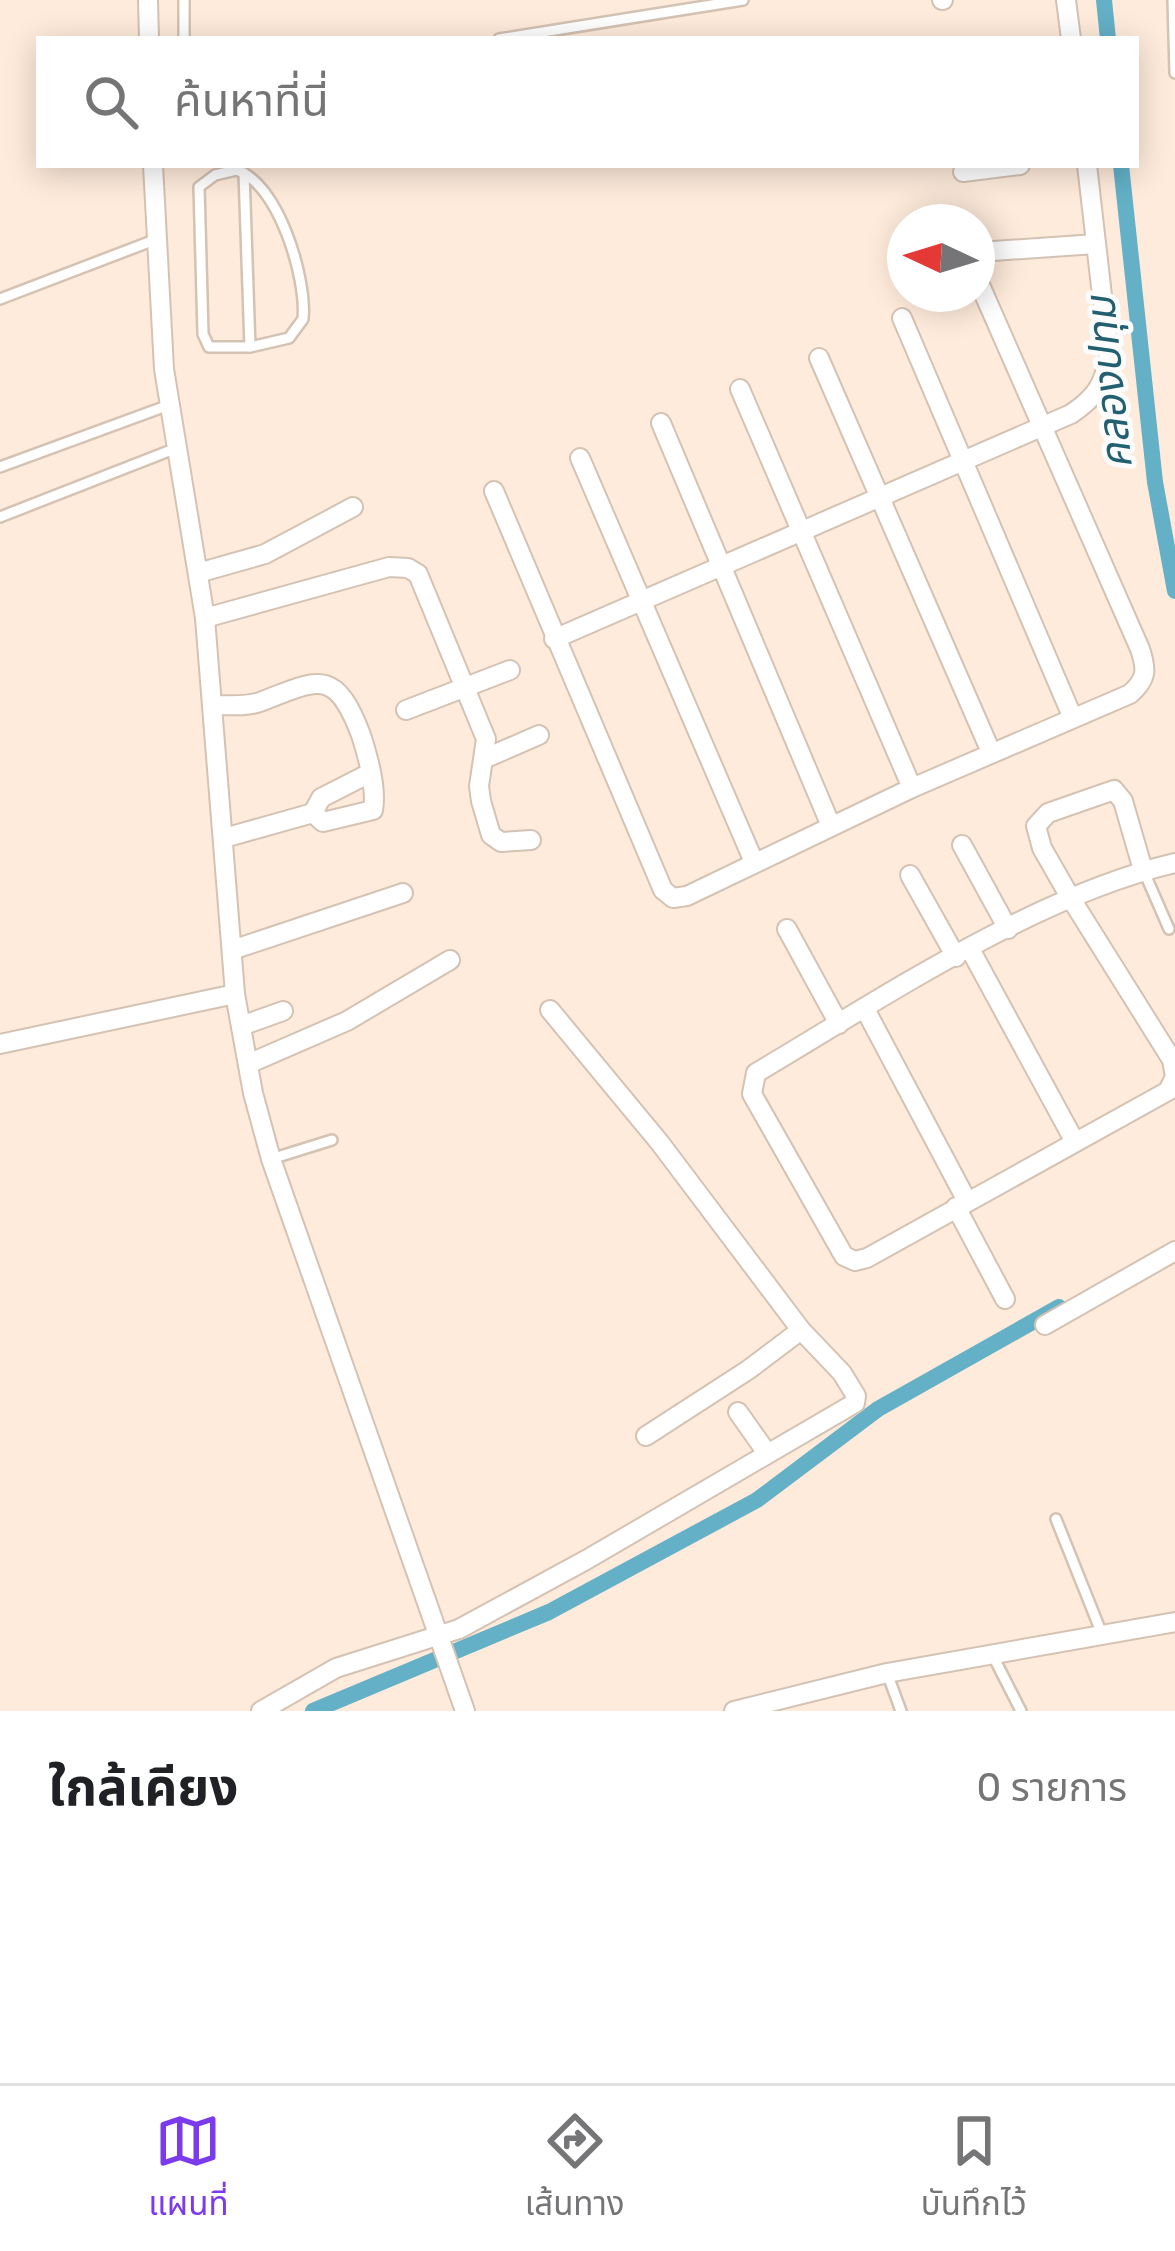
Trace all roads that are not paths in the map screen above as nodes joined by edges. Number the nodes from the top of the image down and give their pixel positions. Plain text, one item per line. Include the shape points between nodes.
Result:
1 (148, 0) edge
2 (184, 0) edge
3 (743, 0) edge
4 (1066, 0) edge
5 (1173, 0) edge
6 (149, 36) edge
7 (184, 36) edge
8 (518, 36) edge
9 (1071, 36) edge
10 (1175, 73) edge
11 (153, 168) edge
12 (996, 168) edge
13 (1087, 168) edge
14 (214, 170) edge
15 (244, 171) junction
16 (963, 172) dead end
17 (157, 239) junction
18 (1096, 244) junction
19 (995, 251) edge
20 (0, 299) edge
21 (992, 312) edge
22 (902, 318) dead end
23 (250, 347) junction
24 (819, 358) dead end
25 (740, 389) dead end
26 (169, 405) junction
27 (661, 422) dead end
28 (1044, 426) junction
29 (174, 448) junction
30 (580, 458) dead end
31 (964, 461) junction
32 (0, 467) edge
33 (494, 491) dead end
34 (879, 498) junction
35 (353, 507) dead end
36 (0, 517) edge
37 (801, 532) junction
38 (721, 566) junction
39 (198, 573) junction
40 (640, 602) junction
41 (205, 618) junction
42 (554, 639) junction
43 (510, 670) dead end
44 (465, 686) junction
45 (213, 705) junction
46 (406, 710) dead end
47 (1072, 716) junction
48 (539, 735) dead end
49 (991, 752) junction
50 (486, 758) junction
51 (370, 773) junction
52 (912, 788) junction
53 (313, 813) junction
54 (831, 826) junction
55 (224, 838) junction
56 (531, 840) dead end
57 (962, 845) dead end
58 (754, 862) junction
59 (1175, 863) edge
60 (1143, 870) junction
61 (910, 875) dead end
62 (404, 893) dead end
63 (1070, 897) junction
64 (787, 929) dead end
65 (1008, 929) junction
66 (1169, 929) dead end
67 (232, 950) junction
68 (963, 953) junction
69 (450, 960) dead end
70 (235, 994) junction
71 (865, 1009) junction
72 (550, 1010) dead end
73 (283, 1011) dead end
74 (839, 1024) junction
75 (241, 1026) junction
76 (0, 1044) edge
77 (248, 1064) junction
78 (332, 1140) dead end
79 (1075, 1142) junction
80 (271, 1159) junction
81 (961, 1204) junction
82 (1175, 1251) edge
83 (1005, 1299) dead end
84 (1045, 1324) dead end
85 (801, 1330) junction
86 (738, 1412) dead end
87 (646, 1436) dead end
88 (767, 1454) junction
89 (1056, 1519) dead end
90 (1175, 1622) edge
91 (1102, 1634) junction
92 (443, 1647) junction
93 (991, 1652) junction
94 (887, 1673) junction
95 (786, 1705) edge
96 (261, 1711) edge
97 (465, 1711) edge
98 (734, 1711) edge
99 (901, 1711) edge
100 (1021, 1711) edge

1 - 6 street
2 - 7 lane
3 - 8 lane
4 - 9 street
5 - 10 lane
11 - 17 street
12 - 16 street
13 - 18 street
14 - 15 lane
14 - 23 lane via 197,203 204,343
15 - 23 lane
15 - 23 lane via 276,210 304,308 289,338
17 - 20 lane
17 - 26 street
18 - 19 street
18 - 28 street via 1105,380 1093,400
21 - 28 street
22 - 31 street
24 - 34 street
25 - 37 street
26 - 29 street
26 - 32 lane
27 - 38 street
28 - 31 street
28 - 47 street via 1147,670 1130,694
29 - 36 lane
29 - 39 street
30 - 40 street
31 - 34 street
31 - 47 street
33 - 42 street
34 - 37 street
34 - 49 street
35 - 39 street via 265,554
37 - 38 street
37 - 52 street
38 - 40 street
38 - 54 street
39 - 41 street
40 - 42 street
40 - 58 street
41 - 44 street via 408,568 418,574
41 - 45 street
42 - 58 street via 663,890 688,896
43 - 44 street
44 - 46 street
44 - 50 street
45 - 51 street via 253,704 318,682 348,705
45 - 55 street
47 - 49 street
48 - 50 street
49 - 52 street
50 - 56 street via 479,786 491,835
51 - 53 street via 321,798
51 - 53 street via 373,810 323,822
52 - 54 street
53 - 55 street
54 - 58 street
55 - 67 street
57 - 65 street
59 - 60 street
60 - 63 street
60 - 63 street via 1123,801 1106,791 1048,813 1036,826
60 - 66 lane
61 - 68 street
62 - 67 street
63 - 65 street
63 - 79 street via 1175,1077 1168,1090
64 - 74 street
65 - 68 street
67 - 70 street
68 - 71 street
68 - 79 street
69 - 77 street via 346,1021
70 - 75 street
70 - 76 street
71 - 74 street
71 - 81 street
72 - 85 street
73 - 75 street
74 - 81 street via 756,1072 752,1094 844,1256 867,1258
75 - 77 street
77 - 80 street
78 - 80 lane
79 - 81 street
80 - 92 street
81 - 83 street
82 - 84 street
85 - 87 street
85 - 88 street via 842,1373 855,1403
86 - 88 street
88 - 92 street via 460,1629
89 - 91 lane
90 - 91 street
91 - 93 street
92 - 96 street via 336,1668
92 - 97 street
93 - 94 street
93 - 100 lane
94 - 95 street
94 - 99 lane
95 - 98 street

